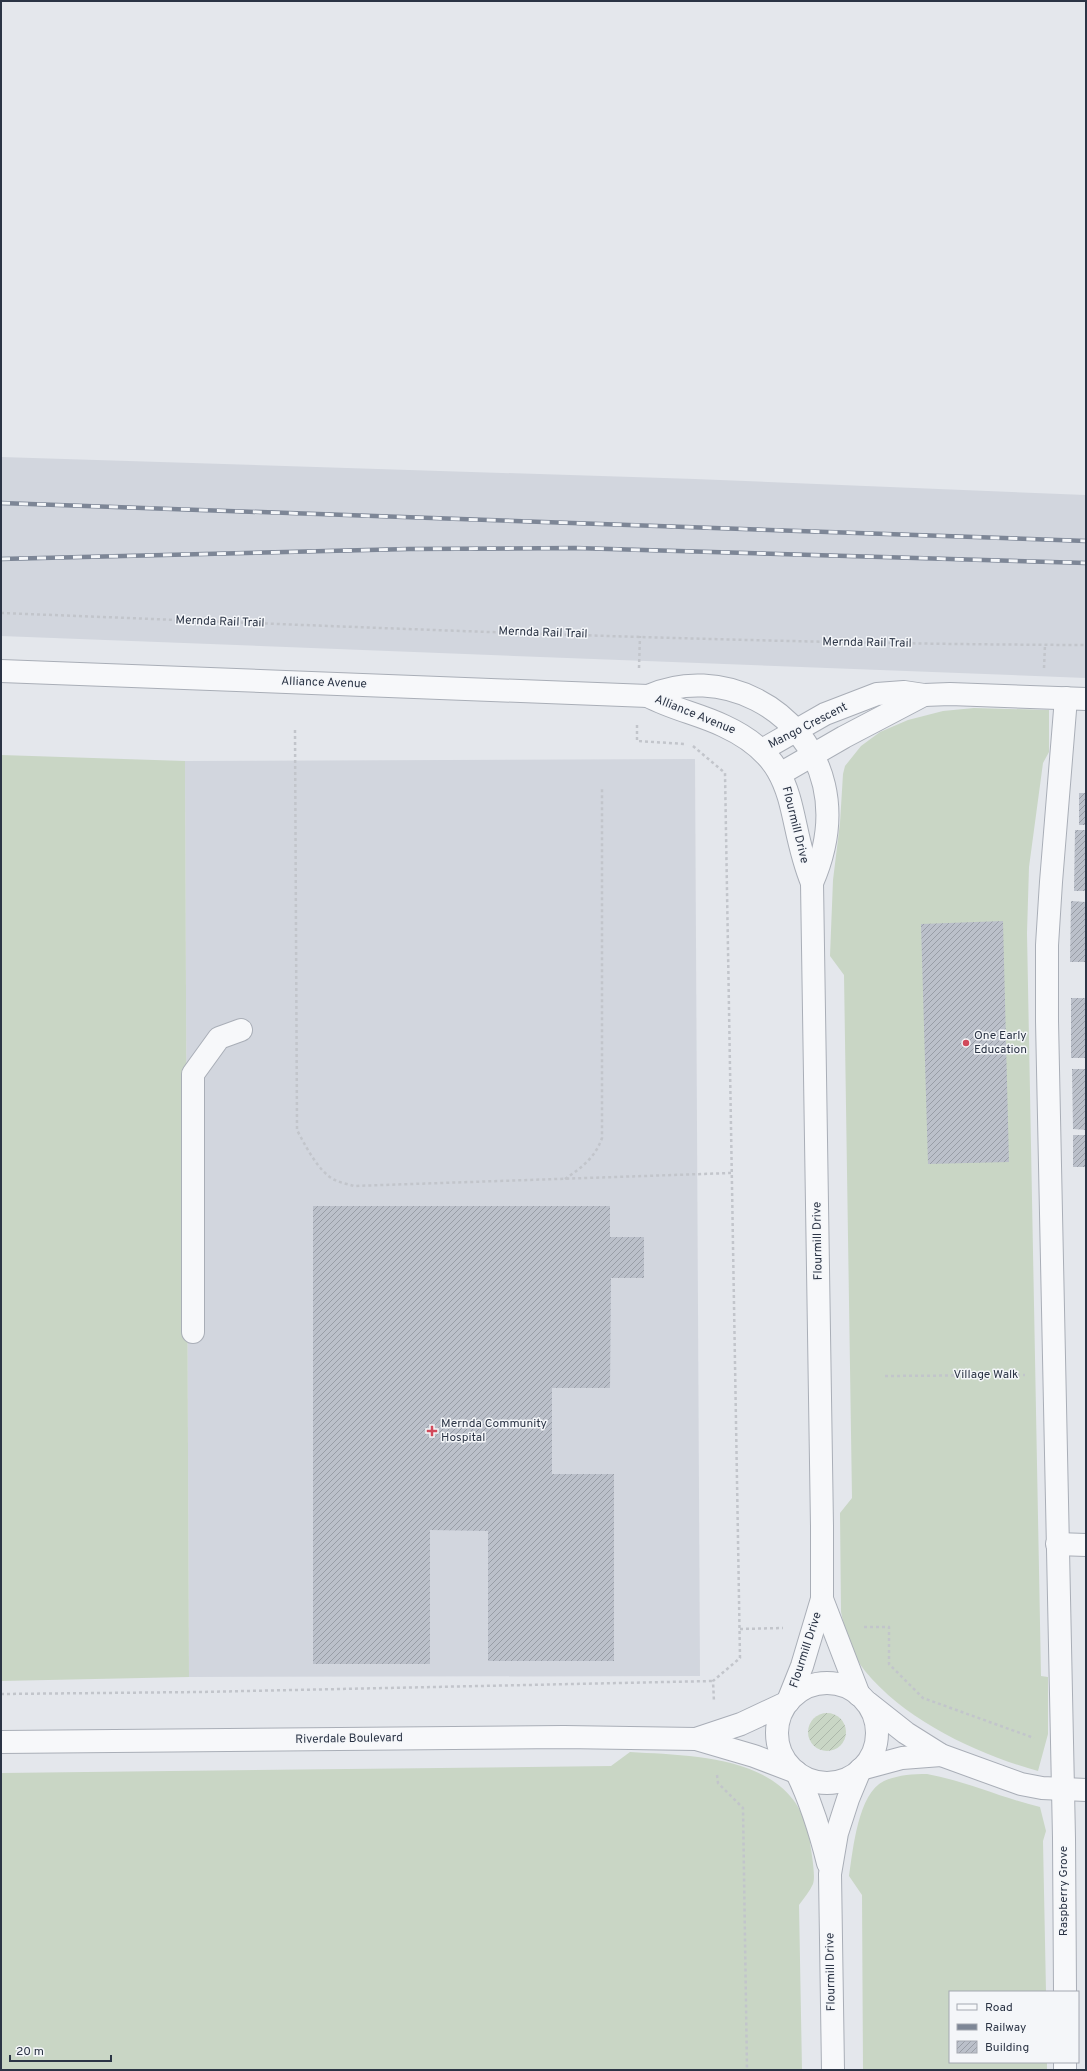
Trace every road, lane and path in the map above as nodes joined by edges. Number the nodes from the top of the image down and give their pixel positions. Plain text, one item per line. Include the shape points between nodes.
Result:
1 (1, 613) edge
2 (640, 636) junction
3 (1086, 645) edge
4 (1, 671) edge
5 (643, 695) junction
6 (924, 695) junction
7 (1076, 699) edge
8 (295, 730) dead end
9 (796, 731) junction
10 (762, 750) junction
11 (812, 756) junction
12 (780, 774) junction
13 (602, 789) dead end
14 (812, 883) junction
15 (241, 1030) dead end
16 (731, 1173) junction
17 (565, 1179) junction
18 (193, 1332) dead end
19 (1055, 1375) junction
20 (886, 1376) dead end
21 (1057, 1544) junction
22 (1086, 1544) edge
23 (823, 1628) junction
24 (740, 1629) junction
25 (714, 1681) junction
26 (1, 1694) edge
27 (860, 1696) junction
28 (788, 1701) junction
29 (709, 1738) junction
30 (1061, 1741) junction
31 (1, 1742) edge
32 (941, 1755) junction
33 (860, 1770) junction
34 (797, 1772) junction
35 (1063, 1790) junction
36 (1086, 1790) edge
37 (830, 1874) junction
38 (1065, 1991) edge
39 (747, 2070) edge
40 (833, 2070) edge

1 - 2 path, Mernda Rail Trail
2 - 3 path, Mernda Rail Trail via 879,644
2 - 5 path
4 - 5 street, Alliance Avenue
5 - 9 street, Alliance Avenue via 689,684 726,688 765,704 782,716
5 - 10 street, Alliance Avenue via 724,725
5 - 16 path via 637,741 690,744 724,773
6 - 7 street, Mango Crescent
6 - 9 street, Mango Crescent via 904,692 877,694 825,714
6 - 11 street, Mango Crescent
7 - 19 street, Raspberry Grove via 1047,946
8 - 17 path via 297,1130 311,1156 334,1180 354,1186
9 - 10 street, Mango Crescent
9 - 11 street, Flourmill Drive
10 - 12 street, Flourmill Drive
11 - 12 street, Mango Crescent
11 - 14 street, Flourmill Drive via 819,768 824,786 826,835 823,854
12 - 14 street, Flourmill Drive via 790,801 800,851
13 - 17 path via 602,1138 599,1148 588,1162
14 - 23 street, Flourmill Drive
15 - 18 street via 219,1038 193,1074
16 - 17 path
16 - 24 path
19 - 20 path, Village Walk
19 - 21 street, Raspberry Grove
21 - 22 street
21 - 30 street, Raspberry Grove
23 - 24 path
23 - 27 street, Flourmill Drive
23 - 28 street, Flourmill Drive via 802,1666
23 - 30 path via 889,1627 890,1664 923,1698 1026,1736
24 - 25 path via 740,1658
25 - 26 path
25 - 29 path
27 - 28 street via 848,1687 822,1683 810,1686
27 - 32 street via 906,1733
27 - 33 street via 870,1707 875,1719 876,1733 875,1746
28 - 29 street, Riverdale Boulevard
28 - 34 street via 781,1713 777,1738 787,1762
29 - 31 street, Riverdale Boulevard
29 - 34 street, Riverdale Boulevard
29 - 39 path via 718,1783 743,1808
30 - 35 street, Raspberry Grove
32 - 33 street via 902,1758
32 - 35 street via 1021,1784
33 - 34 street via 849,1778 823,1783
33 - 37 street, Flourmill Drive via 837,1833
34 - 37 street, Flourmill Drive via 813,1807
35 - 36 street
35 - 38 street, Raspberry Grove
37 - 40 street, Flourmill Drive

